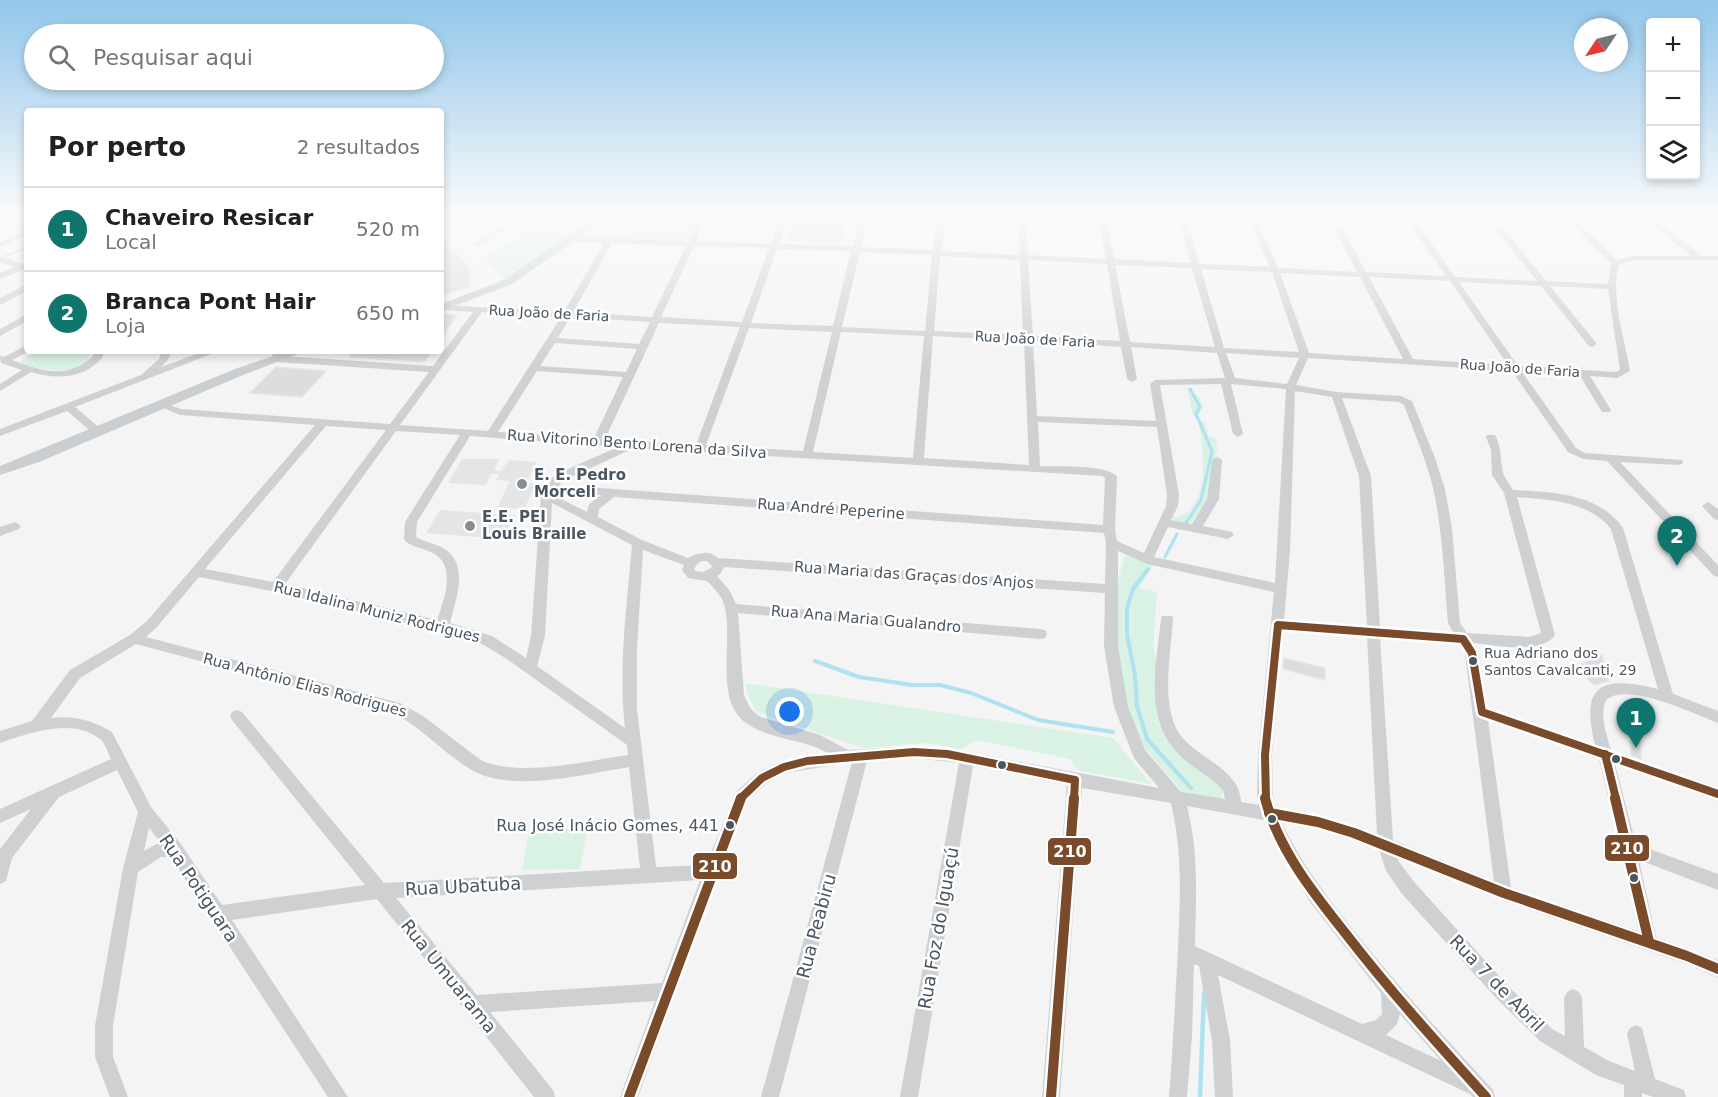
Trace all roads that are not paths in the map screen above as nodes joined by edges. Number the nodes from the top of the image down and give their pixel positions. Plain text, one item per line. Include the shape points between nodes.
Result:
1 (529, 267) edge
2 (593, 267) edge
3 (679, 267) edge
4 (767, 267) edge
5 (852, 267) edge
6 (935, 267) edge
7 (1023, 267) edge
8 (1112, 267) edge
9 (1196, 267) edge
10 (1220, 267) edge
11 (1274, 267) edge
12 (1360, 267) edge
13 (1446, 267) edge
14 (1531, 267) edge
15 (1613, 267) edge
16 (24, 268) edge
17 (1275, 270) junction
18 (1364, 275) junction
19 (0, 276) edge
20 (1455, 279) junction
21 (1545, 284) junction
22 (1612, 287) junction
23 (24, 289) edge
24 (0, 302) edge
25 (444, 307) edge
26 (444, 308) edge
27 (479, 310) junction
28 (566, 313) junction
29 (24, 319) edge
30 (656, 319) junction
31 (745, 325) junction
32 (838, 329) junction
33 (0, 333) edge
34 (931, 334) junction
35 (1027, 338) junction
36 (552, 340) junction
37 (1592, 344) dead end
38 (1126, 345) junction
39 (643, 347) junction
40 (24, 349) edge
41 (1220, 351) junction
42 (98, 354) edge
43 (165, 354) edge
44 (206, 354) edge
45 (278, 355) edge
46 (1305, 355) junction
47 (2, 360) edge
48 (1409, 362) junction
49 (1516, 367) junction
50 (534, 368) junction
51 (435, 369) junction
52 (28, 370) junction
53 (1584, 373) junction
54 (630, 375) junction
55 (144, 377) junction
56 (1132, 380) dead end
57 (1228, 381) junction
58 (1291, 386) junction
59 (0, 388) edge
60 (1336, 395) junction
61 (161, 405) junction
62 (69, 407) junction
63 (1606, 410) dead end
64 (1032, 419) junction
65 (323, 422) junction
66 (1161, 424) junction
67 (392, 427) junction
68 (98, 432) junction
69 (467, 432) junction
70 (0, 433) edge
71 (491, 434) junction
72 (1238, 434) dead end
73 (1491, 437) dead end
74 (598, 442) junction
75 (632, 444) junction
76 (700, 448) junction
77 (807, 455) junction
78 (1610, 458) junction
79 (1217, 460) dead end
80 (918, 461) junction
81 (1678, 462) dead end
82 (1035, 469) junction
83 (0, 471) edge
84 (549, 492) junction
85 (1510, 493) junction
86 (610, 494) junction
87 (1708, 506) dead end
88 (1718, 516) edge
89 (592, 518) junction
90 (1163, 522) junction
91 (15, 526) dead end
92 (1196, 527) junction
93 (1109, 529) junction
94 (0, 532) edge
95 (1228, 534) dead end
96 (638, 543) junction
97 (1112, 543) junction
98 (1147, 560) junction
99 (717, 562) junction
100 (690, 563) junction
101 (197, 572) junction
102 (1718, 573) edge
103 (710, 576) junction
104 (276, 586) junction
105 (1111, 589) junction
106 (1280, 590) junction
107 (731, 608) junction
108 (1167, 619) dead end
109 (1278, 625) junction
110 (442, 627) junction
111 (1375, 631) junction
112 (1040, 634) dead end
113 (135, 639) junction
114 (1463, 639) junction
115 (530, 668) junction
116 (1667, 698) junction
117 (1482, 712) junction
118 (237, 717) dead end
119 (1718, 717) edge
120 (38, 724) junction
121 (0, 737) edge
122 (634, 742) junction
123 (1605, 754) junction
124 (854, 756) junction
125 (967, 759) junction
126 (636, 760) junction
127 (120, 762) junction
128 (1075, 780) junction
129 (53, 792) junction
130 (1718, 794) edge
131 (1177, 798) junction
132 (1233, 808) junction
133 (146, 812) junction
134 (1269, 813) junction
135 (0, 816) edge
136 (1385, 844) junction
137 (175, 849) junction
138 (1629, 849) junction
139 (2, 858) edge
140 (131, 868) junction
141 (711, 872) junction
142 (0, 876) edge
143 (649, 876) junction
144 (1718, 882) edge
145 (380, 891) junction
146 (1504, 893) junction
147 (218, 914) junction
148 (1649, 942) junction
149 (1186, 951) junction
150 (1207, 960) junction
151 (1718, 969) edge
152 (1390, 990) junction
153 (669, 991) junction
154 (1573, 998) dead end
155 (472, 1004) junction
156 (1363, 1033) junction
157 (1636, 1034) dead end
158 (1575, 1053) junction
159 (1638, 1087) edge
160 (1481, 1092) edge
161 (119, 1097) edge
162 (339, 1097) edge
163 (546, 1097) edge
164 (629, 1097) edge
165 (770, 1097) edge
166 (909, 1097) edge
167 (1051, 1097) edge
168 (1178, 1097) edge
169 (1224, 1097) edge
170 (1677, 1097) edge

1 - 25 main road via 508,282
2 - 28 street
3 - 30 street
4 - 31 street
5 - 32 street
6 - 34 street
7 - 35 street
8 - 38 street
9 - 41 street
10 - 17 street
11 - 17 street
12 - 18 street
13 - 20 street
14 - 21 street
15 - 22 street
16 - 19 street
17 - 18 street
17 - 46 street
18 - 20 street
18 - 48 street
20 - 21 street
20 - 49 street
21 - 22 street
21 - 37 street
22 - 53 street, Rua João de Faria via 1625,371 1620,375
23 - 24 street
26 - 27 street, Rua João de Faria
27 - 28 street, Rua João de Faria
27 - 51 street
28 - 30 street, Rua João de Faria
28 - 36 street
29 - 33 street
30 - 31 street, Rua João de Faria
30 - 39 street
31 - 32 street, Rua João de Faria
31 - 76 street
32 - 34 street, Rua João de Faria
32 - 77 street
34 - 35 street, Rua João de Faria
34 - 80 street
35 - 38 street, Rua João de Faria
35 - 64 street
36 - 39 street
36 - 50 street
38 - 41 street, Rua João de Faria
38 - 56 street
39 - 54 street
40 - 47 street
41 - 46 street, Rua João de Faria
41 - 57 street
42 - 52 street via 94,361 71,373 47,375
43 - 55 street
44 - 55 street
45 - 51 street
45 - 61 main road
46 - 48 street, Rua João de Faria
46 - 58 street
47 - 52 street
48 - 49 street, Rua João de Faria
49 - 53 street, Rua João de Faria
49 - 78 street via 1572,450 1583,456
50 - 54 street
50 - 71 street
51 - 67 street
52 - 59 street
53 - 63 street
54 - 74 street
55 - 62 street
57 - 58 street
57 - 66 street via 1155,384
57 - 72 street
58 - 60 street
58 - 106 street
60 - 111 street, Rua 7 de Abril via 1365,476
60 - 114 street via 1401,399 1409,405 1439,489 1454,622
61 - 65 street, Rua Vitorino Bento Lorena da Silva via 180,412
61 - 68 main road
62 - 68 street
62 - 70 street
64 - 66 street
64 - 82 street
65 - 67 street, Rua Vitorino Bento Lorena da Silva
65 - 101 street
66 - 90 street via 1173,495
67 - 69 street, Rua Vitorino Bento Lorena da Silva
67 - 104 street
68 - 83 main road
69 - 71 street, Rua Vitorino Bento Lorena da Silva
69 - 110 street via 411,522 409,532 410,539 417,544 442,552 450,561 451,593
71 - 74 street, Rua Vitorino Bento Lorena da Silva
73 - 85 street via 1498,475
74 - 75 street, Rua Vitorino Bento Lorena da Silva
75 - 76 street, Rua Vitorino Bento Lorena da Silva
75 - 84 street via 565,475
76 - 77 street, Rua Vitorino Bento Lorena da Silva
77 - 80 street, Rua Vitorino Bento Lorena da Silva
78 - 81 street
78 - 102 street
79 - 92 street via 1213,499
80 - 82 street, Rua Vitorino Bento Lorena da Silva
82 - 93 street, Rua Vitorino Bento Lorena da Silva via 1104,473 1112,478
84 - 86 street, Rua André Peperine
84 - 89 street
84 - 115 street via 538,636
85 - 114 street via 1548,635 1538,641
85 - 116 street via 1580,503 1613,522
86 - 89 street via 593,507
86 - 93 street, Rua André Peperine
87 - 88 street
89 - 96 street
90 - 92 street
90 - 98 street
91 - 94 street
92 - 95 street
93 - 97 street
96 - 100 street
96 - 122 street via 630,647
97 - 98 street
97 - 105 street
98 - 106 street
99 - 100 street via 706,557
99 - 103 street
99 - 105 street, Rua Maria das Graças dos Anjos
100 - 103 street via 688,570 692,575
101 - 104 street, Rua Idalina Muniz Rodrigues
101 - 113 street via 153,624
103 - 107 street via 724,591
104 - 110 street, Rua Idalina Muniz Rodrigues
105 - 131 street via 1111,646 1121,707 1139,754
106 - 109 street
107 - 112 street, Rua Ana Maria Gualandro
107 - 124 street via 736,687 748,716
108 - 132 street via 1162,708 1168,726 1176,740 1229,786
109 - 111 street
109 - 134 street via 1265,755
110 - 115 street, Rua Idalina Muniz Rodrigues via 487,640
111 - 114 street
111 - 136 street, Rua 7 de Abril
113 - 120 street via 75,674
113 - 126 street, Rua Antônio Elias Rodrigues via 395,707 415,716 492,773 555,771
114 - 117 street via 1472,652
115 - 122 street, Rua Idalina Muniz Rodrigues
116 - 119 street
116 - 123 street via 1627,689 1604,693 1596,710
117 - 123 street
117 - 146 street
118 - 145 street, Rua Umuarama
120 - 121 street
120 - 127 street, Rua Potiguara via 97,727 107,736
122 - 126 street
123 - 130 street
123 - 138 street
124 - 125 street via 914,752
124 - 141 street via 784,767 762,778 741,797
124 - 165 street, Rua Peabiru
125 - 128 street
125 - 166 street, Rua Foz do Iguaçú
126 - 143 street
127 - 129 street
127 - 133 street, Rua Potiguara
128 - 131 street
128 - 167 street
129 - 135 street
129 - 139 street
131 - 132 street
131 - 149 street via 1189,870
132 - 134 street
133 - 137 street, Rua Potiguara
133 - 140 street
134 - 136 street via 1318,822
134 - 152 street via 1316,896
136 - 146 street
136 - 158 street, Rua 7 de Abril via 1392,866 1409,889 1473,961 1528,1020
137 - 140 street via 158,850
137 - 147 street, Rua Potiguara
138 - 144 street
138 - 148 street
139 - 142 street
140 - 161 street via 104,1026 104,1057
141 - 143 street, Rua Ubatuba
141 - 153 street
143 - 145 street, Rua Ubatuba
145 - 147 street, Rua Ubatuba
145 - 155 street, Rua Umuarama
146 - 148 street
147 - 162 street, Rua Potiguara
148 - 151 street
149 - 150 street
149 - 168 street
150 - 156 street
150 - 169 street via 1221,1040
152 - 156 street via 1391,1018 1381,1028
152 - 160 street
153 - 155 street
153 - 164 street
154 - 158 street
155 - 163 street, Rua Umuarama
156 - 160 street
157 - 159 street
158 - 159 street, Rua 7 de Abril
159 - 170 street, Rua 7 de Abril

